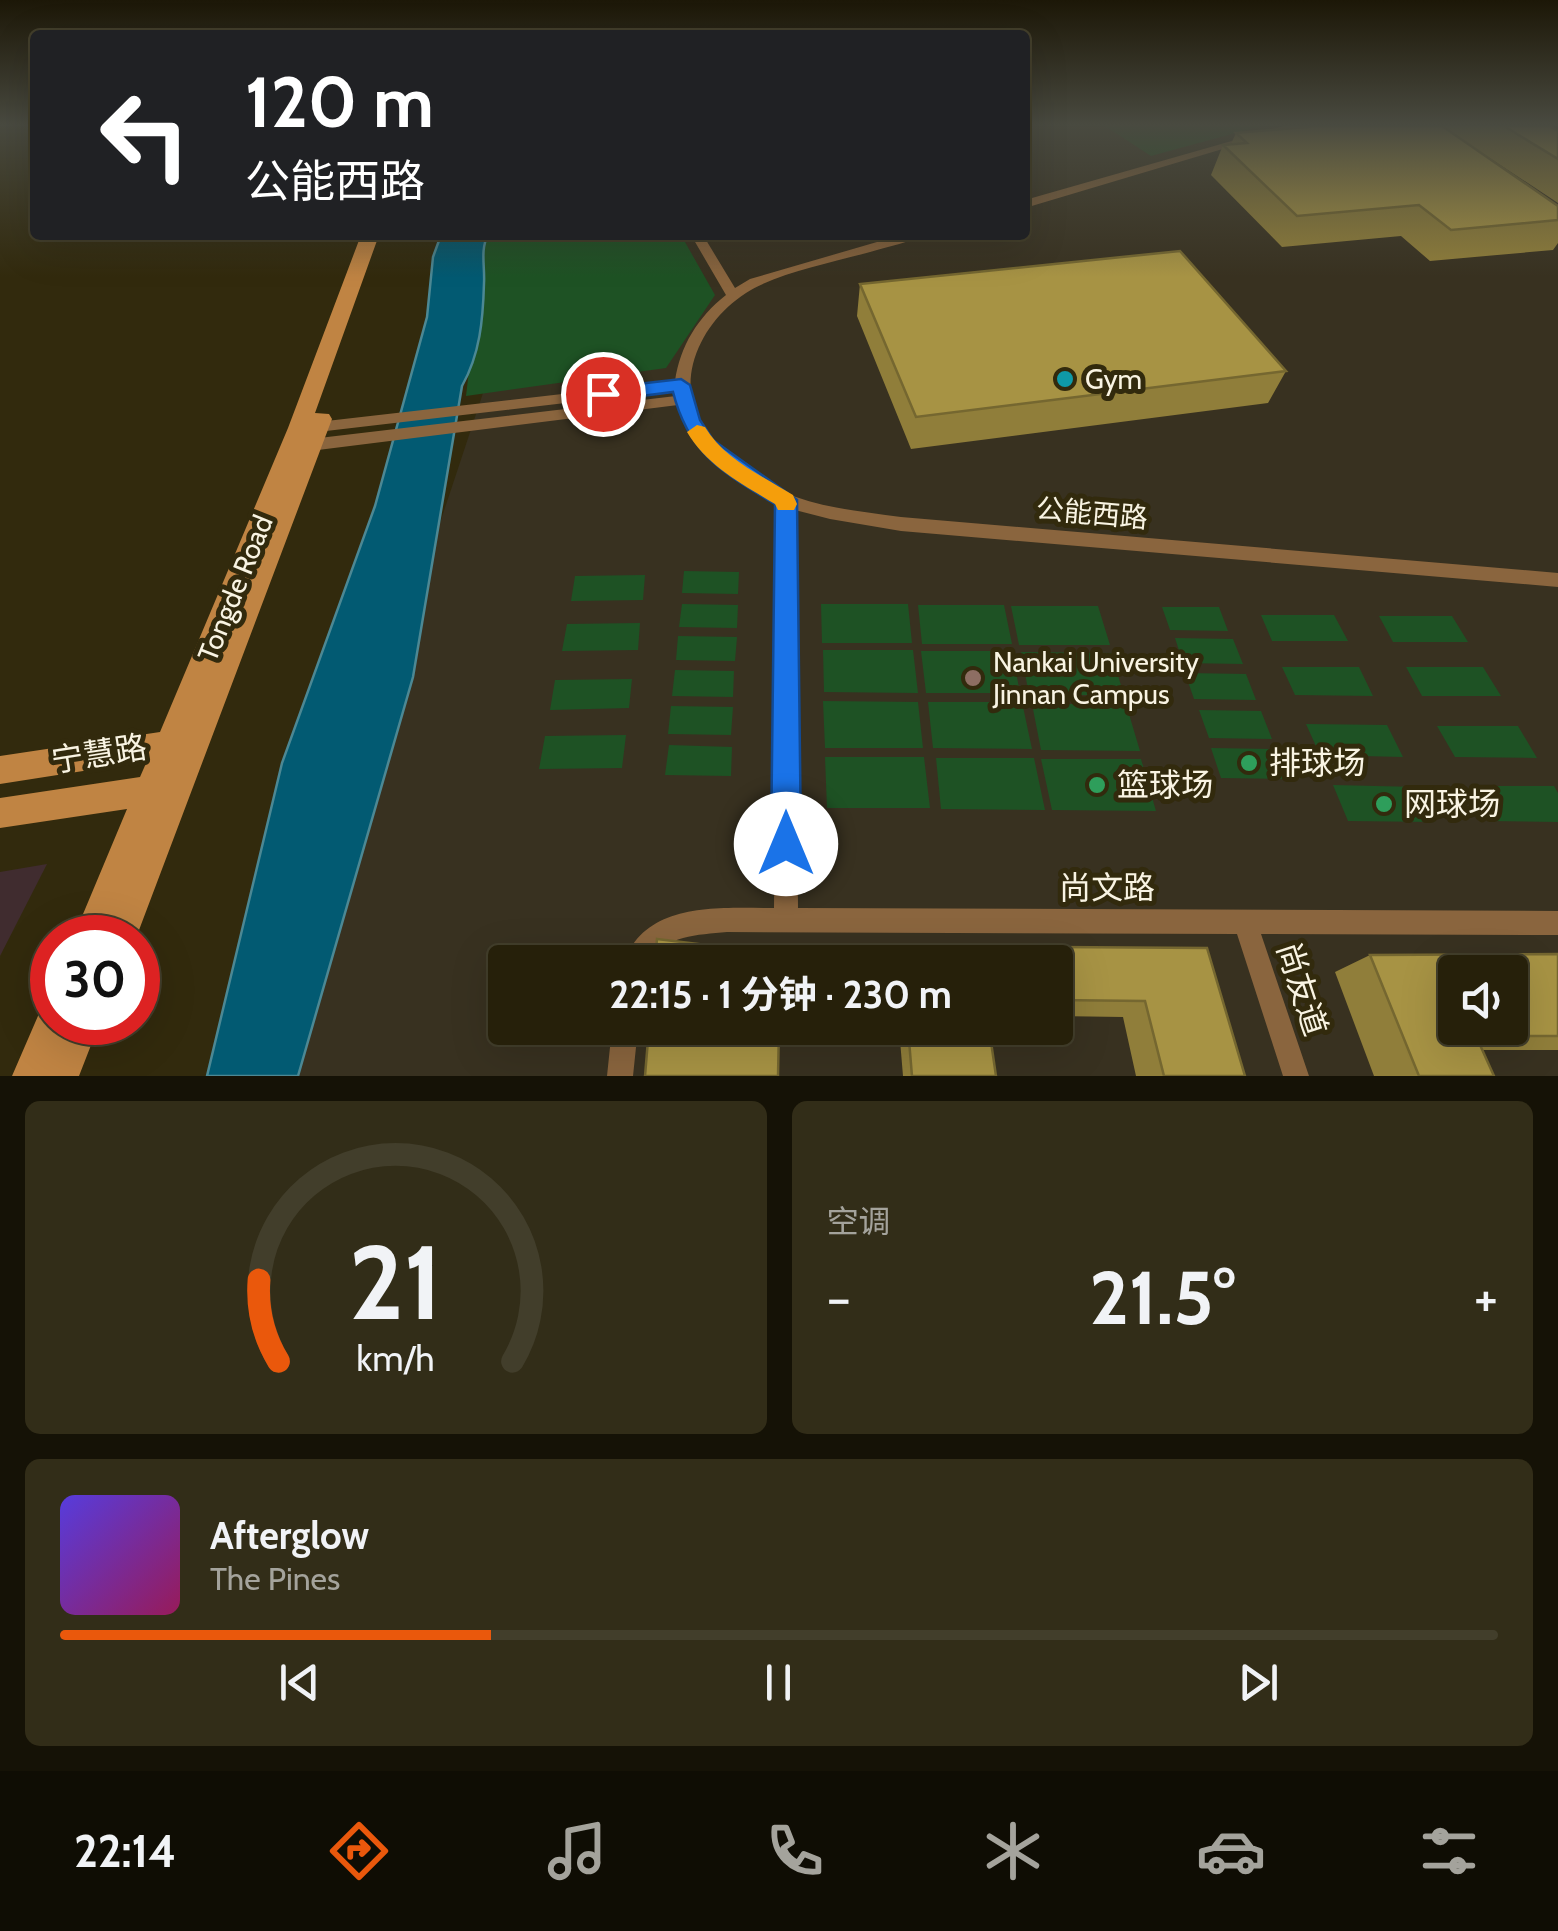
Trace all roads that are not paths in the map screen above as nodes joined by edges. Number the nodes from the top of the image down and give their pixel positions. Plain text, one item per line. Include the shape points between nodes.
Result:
1 (1121, 176) edge
2 (1030, 203) edge
3 (368, 240) edge
4 (383, 240) edge
5 (700, 240) edge
6 (897, 240) edge
7 (732, 294) junction
8 (682, 393) junction
9 (305, 437) junction
10 (786, 500) junction
11 (1558, 580) edge
12 (185, 742) junction
13 (0, 770) edge
14 (167, 788) junction
15 (0, 813) edge
16 (102, 915) edge
17 (126, 915) edge
18 (786, 920) junction
19 (1245, 922) junction
20 (1558, 923) edge
21 (645, 945) edge
22 (45, 1045) edge
23 (73, 1045) edge
24 (623, 1045) edge
25 (32, 1076) edge
26 (60, 1076) edge
27 (620, 1076) edge
28 (1296, 1076) edge

1 - 2 street
3 - 9 main road, Tongde Road
4 - 9 main road, Tongde Road
5 - 7 street
6 - 7 street
7 - 8 street via 700,326 681,370
8 - 9 street
8 - 10 street, 公能西路 via 705,445
9 - 12 main road, Tongde Road
10 - 11 street, 公能西路 via 900,524
10 - 18 street
12 - 13 main road, 宁慧路
12 - 14 main road, Tongde Road
14 - 15 main road, 宁慧路
14 - 16 main road, Tongde Road
14 - 17 main road, Tongde Road
18 - 19 street, 尚文路
18 - 21 street, 尚文路 via 683,925
19 - 20 street, 尚文路
19 - 28 street, 尚友道
22 - 25 main road
23 - 26 main road
24 - 27 street

